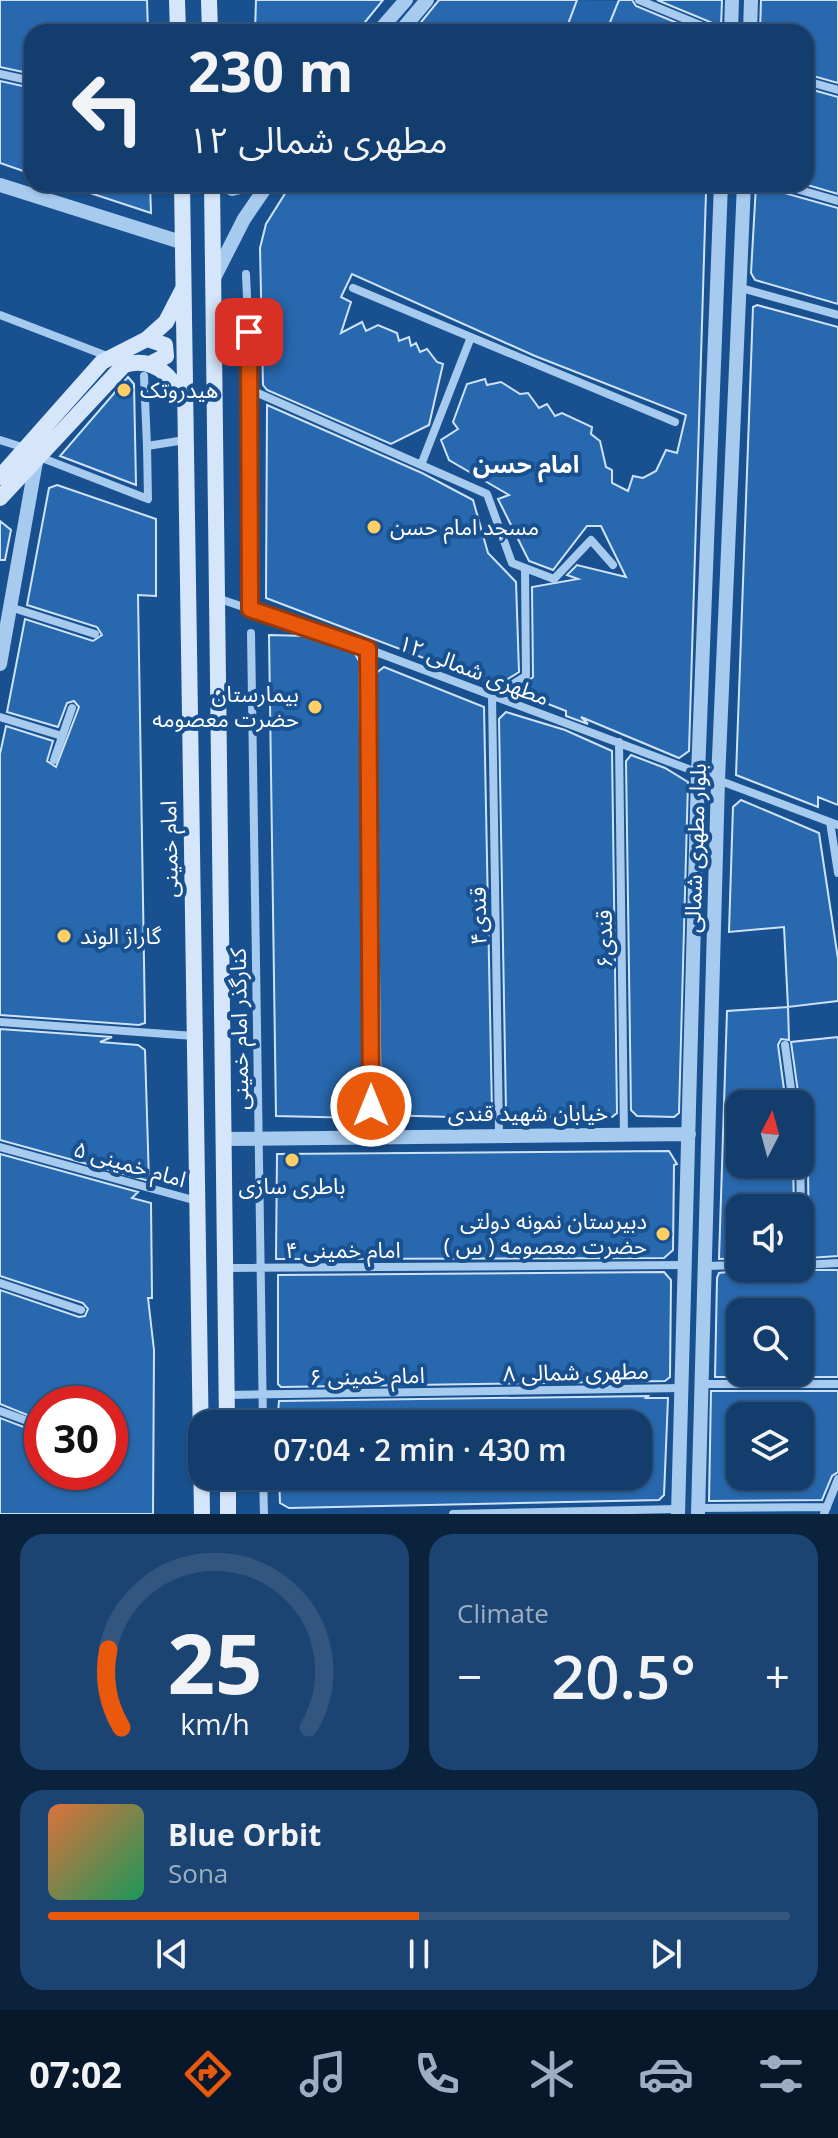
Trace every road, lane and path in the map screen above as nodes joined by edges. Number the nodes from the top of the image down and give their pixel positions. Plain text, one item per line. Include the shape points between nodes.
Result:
1 (177, 0) edge
2 (209, 0) edge
3 (406, 0) edge
4 (427, 0) edge
5 (639, 0) edge
6 (732, 0) edge
7 (751, 0) edge
8 (178, 24) edge
9 (210, 24) edge
10 (385, 24) edge
11 (407, 24) edge
12 (698, 24) edge
13 (731, 24) edge
14 (750, 24) edge
15 (0, 74) edge
16 (24, 79) edge
17 (814, 83) edge
18 (838, 90) edge
19 (0, 185) edge
20 (182, 192) edge
21 (212, 192) edge
22 (263, 192) edge
23 (717, 192) edge
24 (744, 192) edge
25 (807, 192) edge
26 (838, 201) edge
27 (184, 243) junction
28 (246, 274) dead end
29 (214, 279) junction
30 (185, 284) junction
31 (353, 288) dead end
32 (741, 288) junction
33 (0, 315) edge
34 (838, 315) edge
35 (471, 337) junction
36 (147, 339) junction
37 (109, 357) junction
38 (147, 370) junction
39 (251, 390) junction
40 (186, 405) junction
41 (675, 422) dead end
42 (0, 440) edge
43 (187, 440) junction
44 (147, 446) junction
45 (31, 452) junction
46 (421, 465) junction
47 (0, 477) edge
48 (0, 498) edge
49 (613, 565) dead end
50 (525, 568) junction
51 (216, 597) junction
52 (10, 607) junction
53 (250, 609) junction
54 (251, 633) dead end
55 (95, 634) dead end
56 (368, 649) junction
57 (0, 664) edge
58 (492, 697) junction
59 (72, 708) dead end
60 (0, 717) edge
61 (62, 736) junction
62 (619, 742) junction
63 (54, 760) dead end
64 (698, 774) junction
65 (718, 780) junction
66 (834, 824) edge
67 (838, 873) edge
68 (0, 1022) edge
69 (194, 1036) junction
70 (785, 1045) dead end
71 (791, 1090) edge
72 (499, 1134) junction
73 (689, 1134) junction
74 (624, 1135) junction
75 (372, 1136) junction
76 (259, 1138) junction
77 (223, 1139) junction
78 (0, 1147) edge
79 (197, 1201) junction
80 (838, 1263) edge
81 (814, 1264) edge
82 (685, 1265) junction
83 (726, 1265) edge
84 (706, 1266) junction
85 (225, 1268) junction
86 (261, 1269) junction
87 (0, 1283) edge
88 (81, 1310) dead end
89 (701, 1384) junction
90 (838, 1384) edge
91 (681, 1388) junction
92 (472, 1393) joint
93 (227, 1395) junction
94 (262, 1396) junction
95 (227, 1410) edge
96 (262, 1410) edge
97 (0, 1411) edge
98 (24, 1420) edge
99 (838, 1479) edge
100 (228, 1490) edge
101 (263, 1490) edge
102 (825, 1510) edge
103 (698, 1511) edge
104 (678, 1512) edge
105 (202, 1514) edge
106 (228, 1514) edge
107 (264, 1514) edge
108 (453, 1514) edge

1 - 8 main road
2 - 9 main road
3 - 10 street
4 - 11 street
5 - 12 street
6 - 13 street
7 - 14 street
15 - 16 street
17 - 18 street
19 - 27 street
20 - 27 main road, امام خمینی
21 - 29 main road
22 - 29 street
23 - 64 street, بلوار مطهری شمالی
24 - 32 street, بلوار مطهری شمالی
25 - 26 street
27 - 30 main road, امام خمینی
28 - 39 street
29 - 51 main road
30 - 36 main road via 171,314
30 - 40 main road, امام خمینی
31 - 35 street
32 - 34 street
32 - 65 street, بلوار مطهری شمالی
33 - 37 street
35 - 41 street
35 - 46 street
36 - 37 main road
36 - 38 main road via 165,345 166,356
37 - 45 main road
38 - 40 main road via 170,376
38 - 44 street
38 - 45 main road via 136,361 112,374
39 - 46 street
39 - 53 street
40 - 43 main road, امام خمینی
42 - 45 street
43 - 44 street
43 - 69 main road, امام خمینی
44 - 45 street via 148,499
45 - 47 main road
45 - 48 main road
45 - 52 street
46 - 50 street via 487,494 512,563
49 - 50 street via 591,540 554,579
50 - 58 street via 526,676
51 - 53 street, مطهری شمالی ۱۲
51 - 77 main road
52 - 55 street
52 - 57 street
53 - 56 street, مطهری شمالی ۱۲
54 - 76 street, کنارگذر امام خمینی
56 - 58 street, مطهری شمالی ۱۲
56 - 75 street
58 - 62 street, مطهری شمالی ۱۲
58 - 72 street, قندی۴
59 - 61 street
60 - 61 street
61 - 63 street
62 - 64 street, مطهری شمالی ۱۲
62 - 74 street, قندی۶
64 - 65 street, مطهری شمالی ۱۲
64 - 73 street, بلوار مطهری شمالی
65 - 66 street, مطهری شمالی ۱۲
65 - 84 street, بلوار مطهری شمالی
66 - 67 street
68 - 69 street
69 - 79 main road, امام خمینی
70 - 71 street
72 - 74 street, خیابان شهید قندی
72 - 75 street, خیابان شهید قندی
73 - 74 street, خیابان شهید قندی
73 - 82 street, بلوار مطهری شمالی
75 - 76 street, خیابان شهید قندی
76 - 77 street, خیابان شهید قندی
76 - 86 street, کنارگذر امام خمینی
77 - 85 main road
78 - 79 street, امام خمینی ۵
79 - 105 main road, امام خمینی
80 - 81 street
82 - 86 street, امام خمینی ۴
82 - 91 street, بلوار مطهری شمالی
83 - 84 street
84 - 89 street, بلوار مطهری شمالی
85 - 86 street, امام خمینی ۴
85 - 93 main road
86 - 94 street, کنارگذر امام خمینی
87 - 88 street
89 - 90 street
89 - 103 street, بلوار مطهری شمالی
91 - 92 street, مطهری شمالی ۸
91 - 104 street, بلوار مطهری شمالی
92 - 94 street, امام خمینی ۶
93 - 94 street, امام خمینی ۶
93 - 95 main road
94 - 96 street, کنارگذر امام خمینی
97 - 98 street
99 - 102 street
100 - 106 main road
101 - 107 street
102 - 103 street
104 - 108 street

